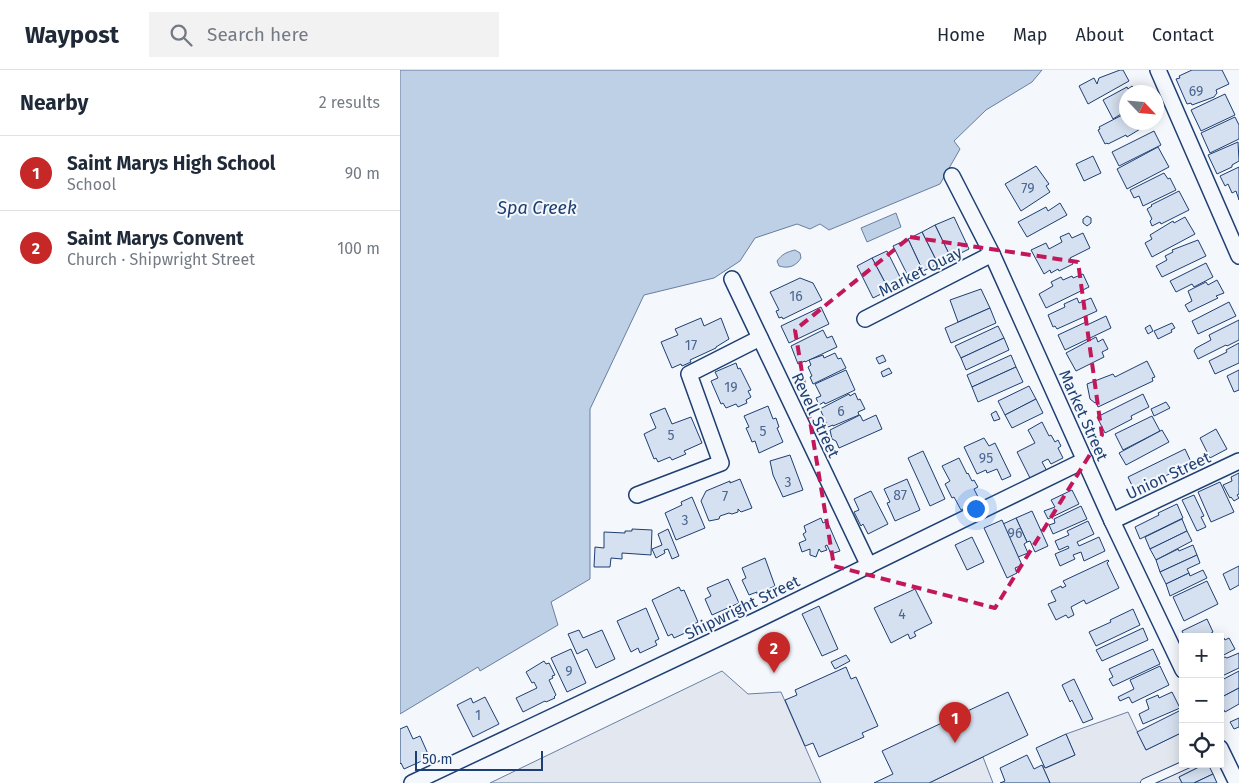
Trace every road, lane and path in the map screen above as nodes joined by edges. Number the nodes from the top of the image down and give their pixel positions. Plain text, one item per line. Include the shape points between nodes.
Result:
1 (1158, 70) edge
2 (952, 176) dead end
3 (992, 254) junction
4 (1239, 256) edge
5 (732, 279) dead end
6 (865, 319) dead end
7 (760, 338) junction
8 (1085, 460) junction
9 (1239, 461) edge
10 (637, 496) dead end
11 (1112, 521) junction
12 (868, 566) junction
13 (1179, 662) edge
14 (1224, 756) edge
15 (1179, 768) edge
16 (412, 783) edge
17 (1145, 783) edge
18 (1237, 783) edge

1 - 4 street
2 - 3 street, Market Street
3 - 6 street, Market Quay
3 - 8 street, Market Street
5 - 7 street, Revell Street
7 - 10 street via 689,374 720,463
7 - 12 street, Revell Street
8 - 11 street, Market Street
8 - 12 street, Shipwright Street
9 - 11 street, Union Street
11 - 13 street, Market Street
12 - 16 street, Shipwright Street
14 - 18 street
15 - 17 lane

